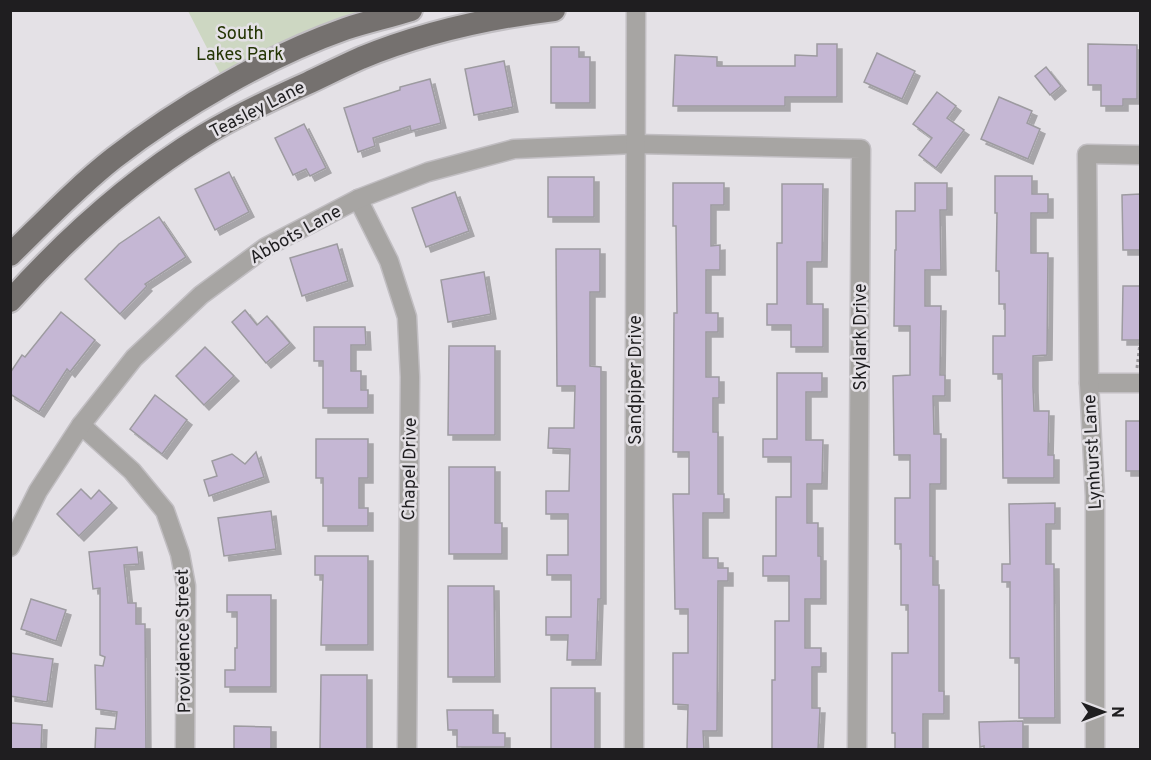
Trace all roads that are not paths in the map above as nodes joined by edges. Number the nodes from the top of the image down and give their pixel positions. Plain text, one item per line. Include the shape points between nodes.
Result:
1 (411, 10) edge
2 (554, 10) edge
3 (636, 10) edge
4 (636, 144) junction
5 (1140, 155) edge
6 (358, 199) junction
7 (10, 255) edge
8 (10, 301) edge
9 (1139, 378) edge
10 (1089, 383) junction
11 (81, 425) junction
12 (10, 547) edge
13 (185, 750) edge
14 (407, 750) edge
15 (634, 750) edge
16 (857, 750) edge
17 (1095, 750) edge

1 - 7 main road, Teasley Lane via 309,44 241,76 186,109 85,183
2 - 8 main road, Teasley Lane via 455,28 393,47 254,108 202,137 107,207
3 - 4 street, Sandpiper Drive
4 - 6 street, Abbots Lane via 514,149 428,172
4 - 15 street, Sandpiper Drive
4 - 16 street, Skylark Drive via 861,149
5 - 10 street, Lynhurst Lane via 1087,154
6 - 11 street, Abbots Lane via 266,247 201,295 134,358
6 - 14 street, Chapel Drive via 389,261 406,317 410,377
9 - 10 street
10 - 17 street, Lynhurst Lane via 1095,496
11 - 12 street, Abbots Lane via 38,491
11 - 13 street, Providence Street via 132,471 165,511 180,554 186,586

